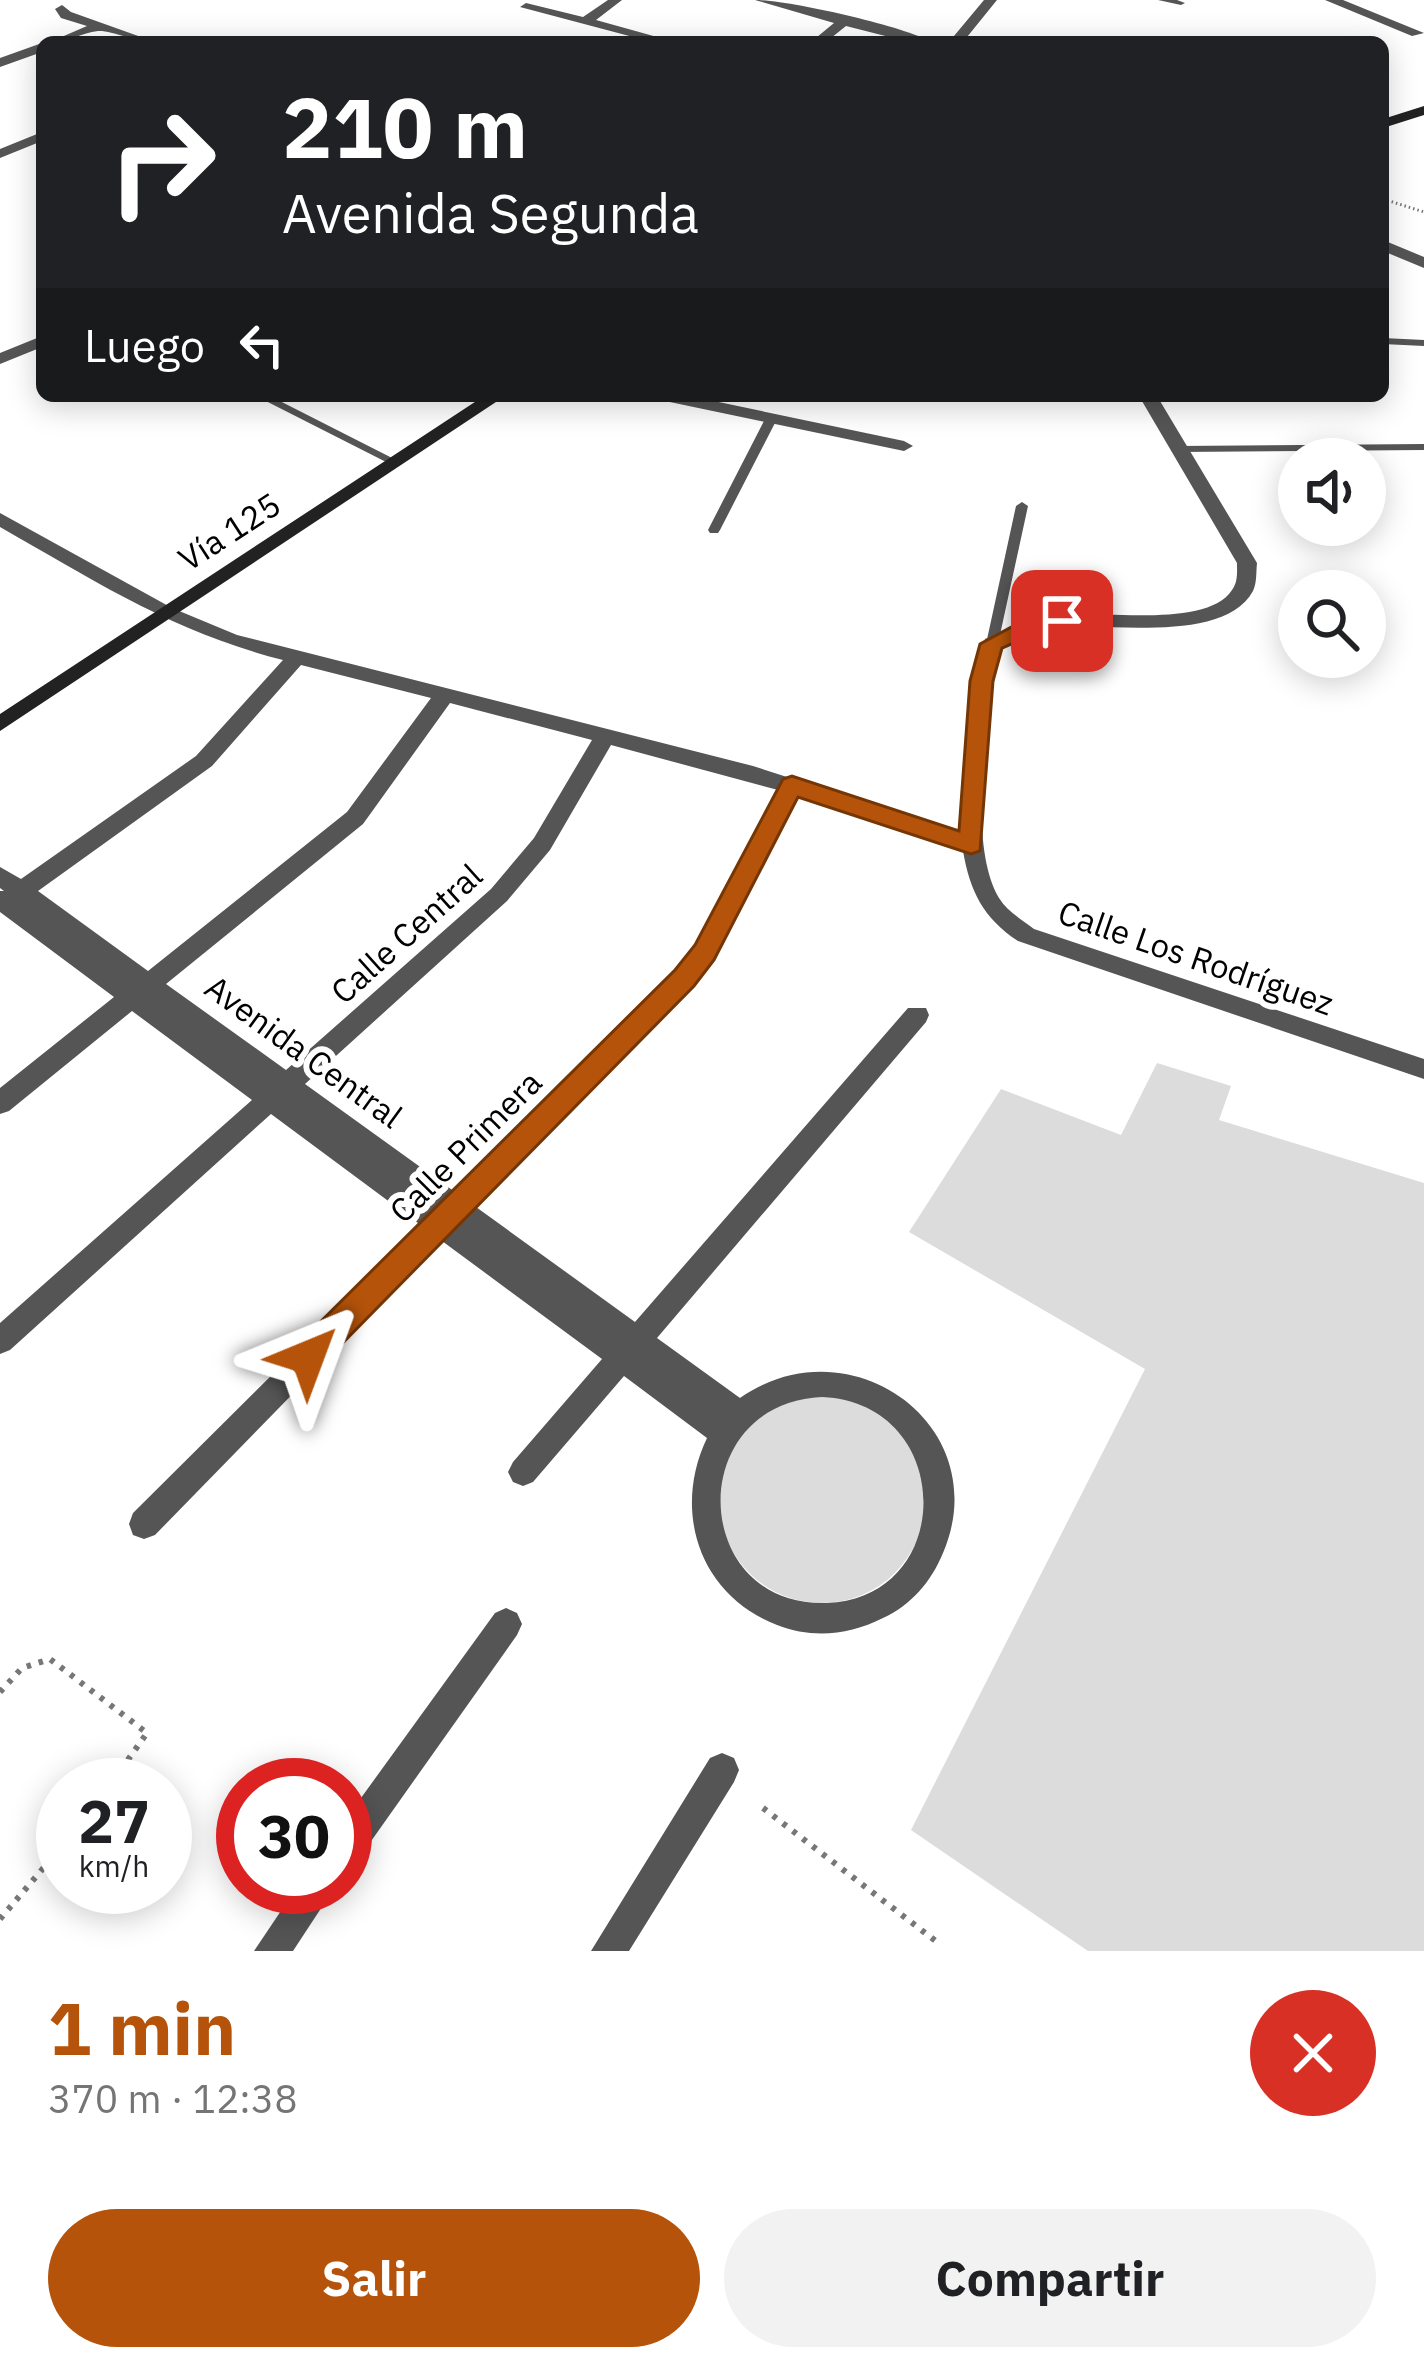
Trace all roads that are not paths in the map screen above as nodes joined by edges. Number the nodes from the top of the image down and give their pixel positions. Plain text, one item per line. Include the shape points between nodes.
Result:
1 (616, 0) edge
2 (761, 0) edge
3 (991, 0) edge
4 (1162, 0) edge
5 (1331, 0) edge
6 (1181, 3) dead end
7 (526, 7) dead end
8 (62, 9) dead end
9 (845, 20) junction
10 (586, 21) junction
11 (99, 26) junction
12 (1417, 33) dead end
13 (73, 36) edge
14 (130, 36) edge
15 (645, 36) edge
16 (825, 36) edge
17 (903, 36) edge
18 (961, 36) edge
19 (36, 49) edge
20 (0, 63) edge
21 (1424, 110) edge
22 (1389, 122) edge
23 (36, 134) edge
24 (0, 151) edge
25 (1389, 248) edge
26 (1424, 263) edge
27 (1389, 340) edge
28 (1424, 343) edge
29 (36, 344) edge
30 (0, 359) edge
31 (273, 402) edge
32 (487, 402) edge
33 (694, 402) edge
34 (1152, 402) edge
35 (771, 418) junction
36 (904, 446) dead end
37 (1424, 447) edge
38 (1179, 449) junction
39 (394, 462) junction
40 (1022, 506) dead end
41 (0, 518) edge
42 (714, 530) dead end
43 (0, 532) edge
44 (159, 617) junction
45 (992, 644) junction
46 (296, 658) junction
47 (444, 696) junction
48 (0, 724) edge
49 (605, 736) junction
50 (792, 785) junction
51 (971, 845) junction
52 (5, 895) edge
53 (141, 989) junction
54 (917, 1016) dead end
55 (1424, 1069) edge
56 (277, 1091) junction
57 (0, 1103) edge
58 (447, 1214) junction
59 (0, 1341) edge
60 (630, 1351) junction
61 (731, 1423) junction
62 (523, 1472) dead end
63 (144, 1524) dead end
64 (506, 1624) dead end
65 (722, 1770) dead end
66 (372, 1811) edge
67 (299, 1914) edge
68 (272, 1951) edge
69 (609, 1951) edge

1 - 10 street
2 - 9 street
3 - 18 street
4 - 6 lane
5 - 12 street
7 - 10 street
8 - 11 street
9 - 16 street
9 - 17 street
10 - 15 street
11 - 13 street
11 - 14 street
19 - 20 street
21 - 22 main road
23 - 24 street
25 - 26 street
27 - 28 lane
29 - 30 street
31 - 39 lane
32 - 39 main road, Vía 125
33 - 35 street
34 - 38 street
35 - 36 street
35 - 42 lane
37 - 38 lane
38 - 45 street via 1246,563 1245,596 1223,612 1062,621
39 - 44 main road, Vía 125
40 - 45 lane
41 - 44 street
43 - 44 street
44 - 46 street
44 - 48 main road, Vía 125
45 - 51 street, Calle Los Rodríguez via 981,681
46 - 47 street
46 - 52 street via 220,748
47 - 49 street
47 - 53 street via 356,818
49 - 50 street
49 - 56 street, Calle Central via 524,869
50 - 51 street
50 - 58 street, Calle Primera via 685,978
51 - 55 street, Calle Los Rodríguez via 989,902 1026,935
52 - 53 street, Avenida Central
53 - 56 street, Avenida Central
53 - 57 street
54 - 60 street
56 - 58 street, Avenida Central
56 - 59 street, Calle Central
58 - 60 street, Avenida Central
58 - 63 street, Calle Primera
60 - 61 street, Avenida Central
60 - 62 street
61 - 61 street via 703,1485 706,1525 723,1562 751,1592 788,1612 830,1618 889,1601 919,1574 937,1539 941,1500 924,1444 898,1415 846,1388 808,1385 771,1394
64 - 66 street
65 - 69 street
67 - 68 street

